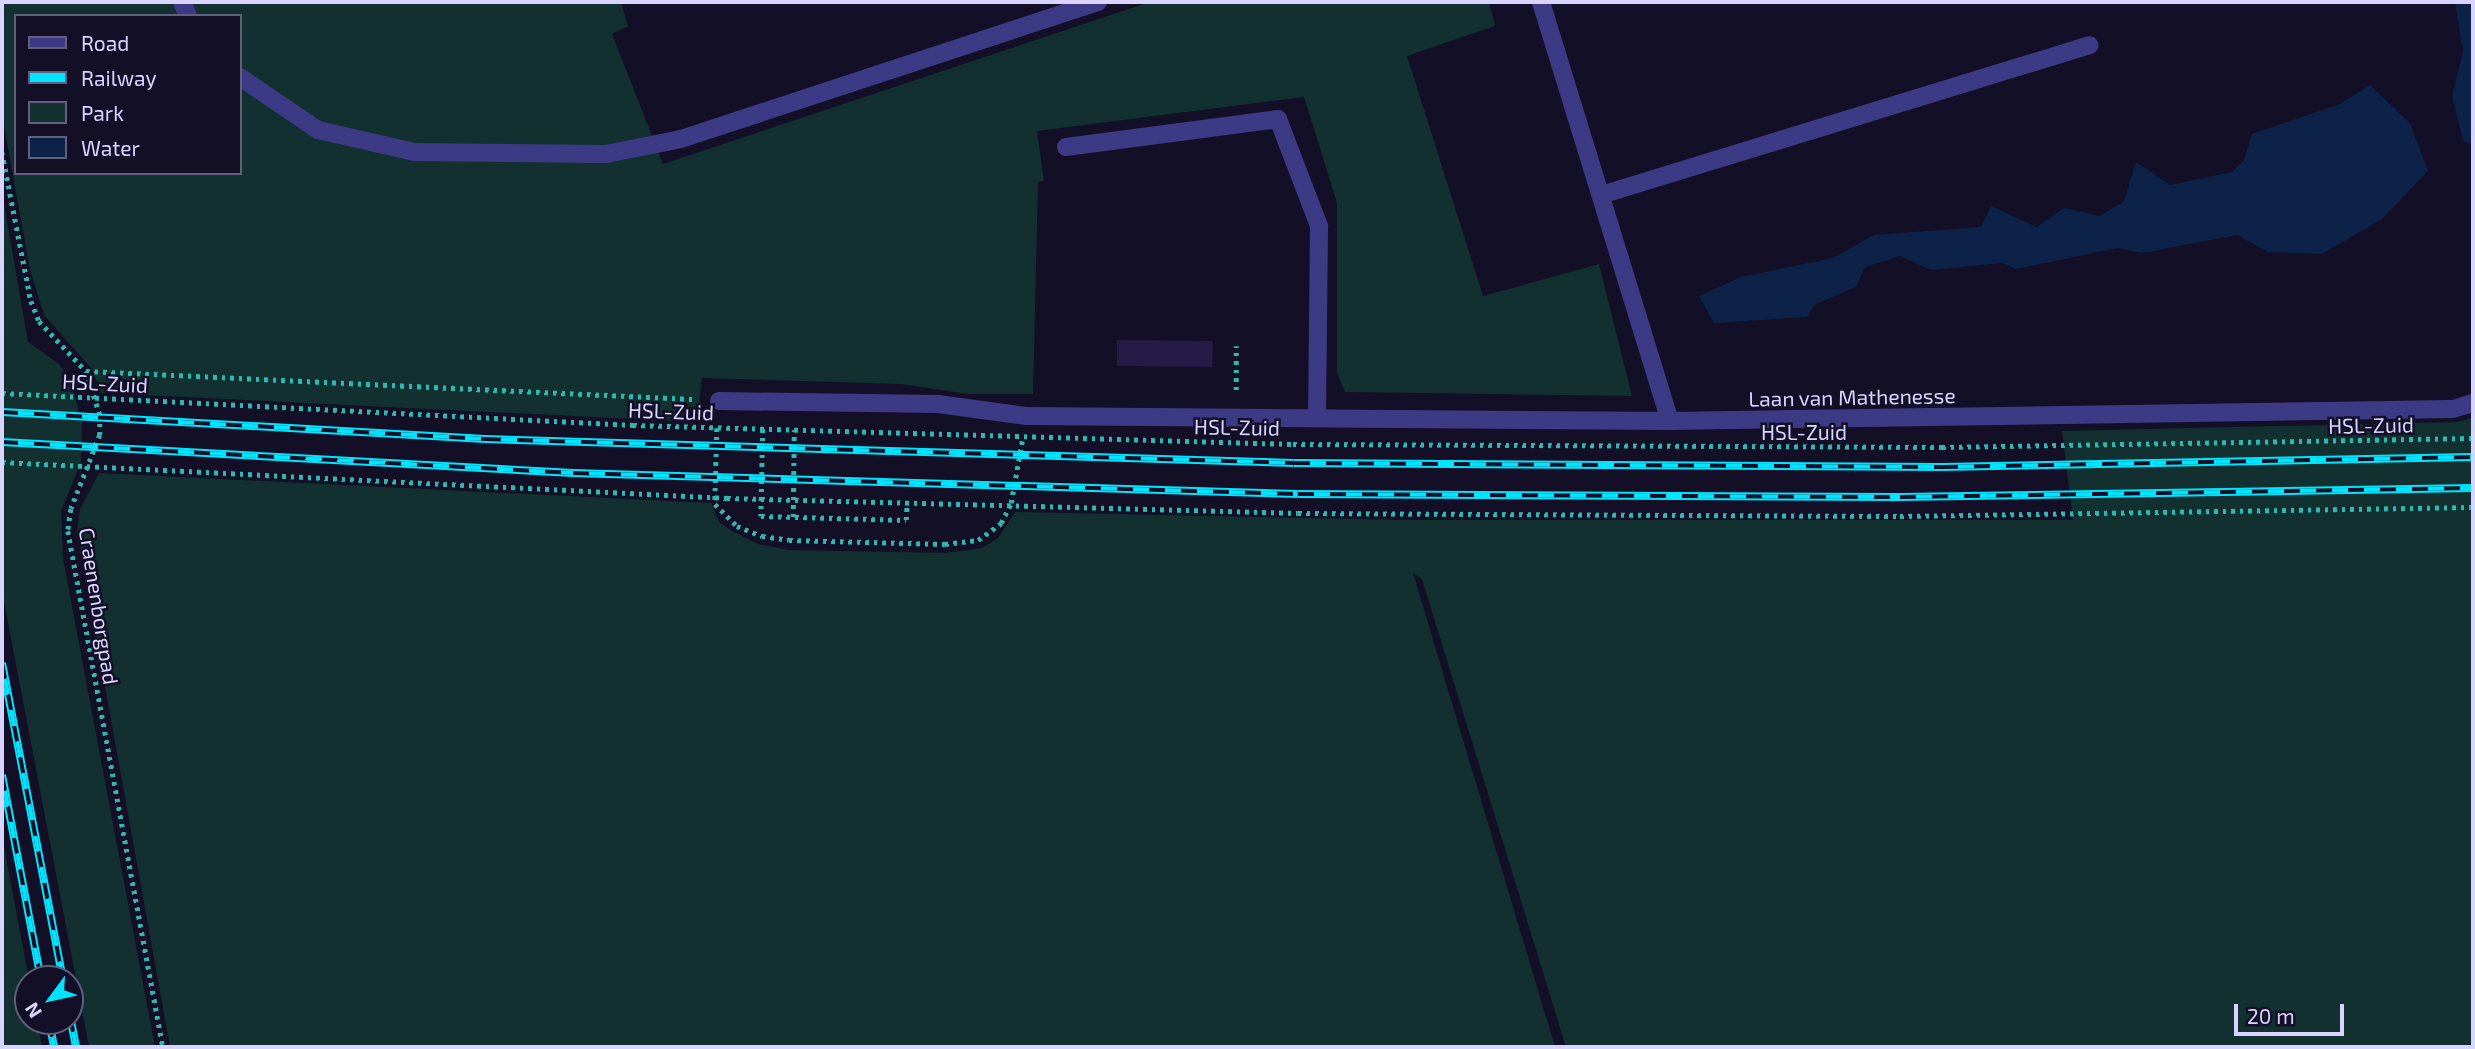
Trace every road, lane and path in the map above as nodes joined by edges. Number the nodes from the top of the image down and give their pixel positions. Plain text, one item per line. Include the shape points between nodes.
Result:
1 (1098, 2) edge
2 (1541, 2) edge
3 (2090, 45) dead end
4 (242, 78) edge
5 (1066, 147) dead end
6 (2, 152) edge
7 (1601, 195) junction
8 (1236, 346) dead end
9 (86, 371) junction
10 (2, 393) edge
11 (1236, 394) dead end
12 (764, 400) junction
13 (719, 401) junction
14 (2473, 403) edge
15 (794, 415) dead end
16 (1027, 416) junction
17 (1317, 418) junction
18 (1670, 421) junction
19 (2473, 438) edge
20 (2, 462) edge
21 (907, 503) junction
22 (2473, 507) edge
23 (793, 517) junction
24 (163, 1047) edge

1 - 4 street via 681,139 606,154 415,152 318,130
2 - 7 street
3 - 7 street
5 - 17 street via 1278,119 1319,226
6 - 9 path, Craenenborgpad via 31,302 39,321
7 - 18 street
8 - 11 path
9 - 13 path
9 - 24 path, Craenenborgpad via 100,415 100,435 71,509 68,531
10 - 19 path, HSL-Zuid, bridge via 688,428 1293,444 1942,447
12 - 13 street, Laan van Mathenesse
12 - 16 street, Laan van Mathenesse via 937,404
12 - 23 path via 761,516
13 - 16 path via 715,505 737,526 789,540 945,544 978,540 1001,523 1011,503
14 - 18 street, Laan van Mathenesse via 2453,409
15 - 23 path
16 - 17 street, Laan van Mathenesse
17 - 18 street, Laan van Mathenesse
20 - 21 path, bridge via 491,488
21 - 22 path, bridge via 1705,517
21 - 23 path via 906,520

